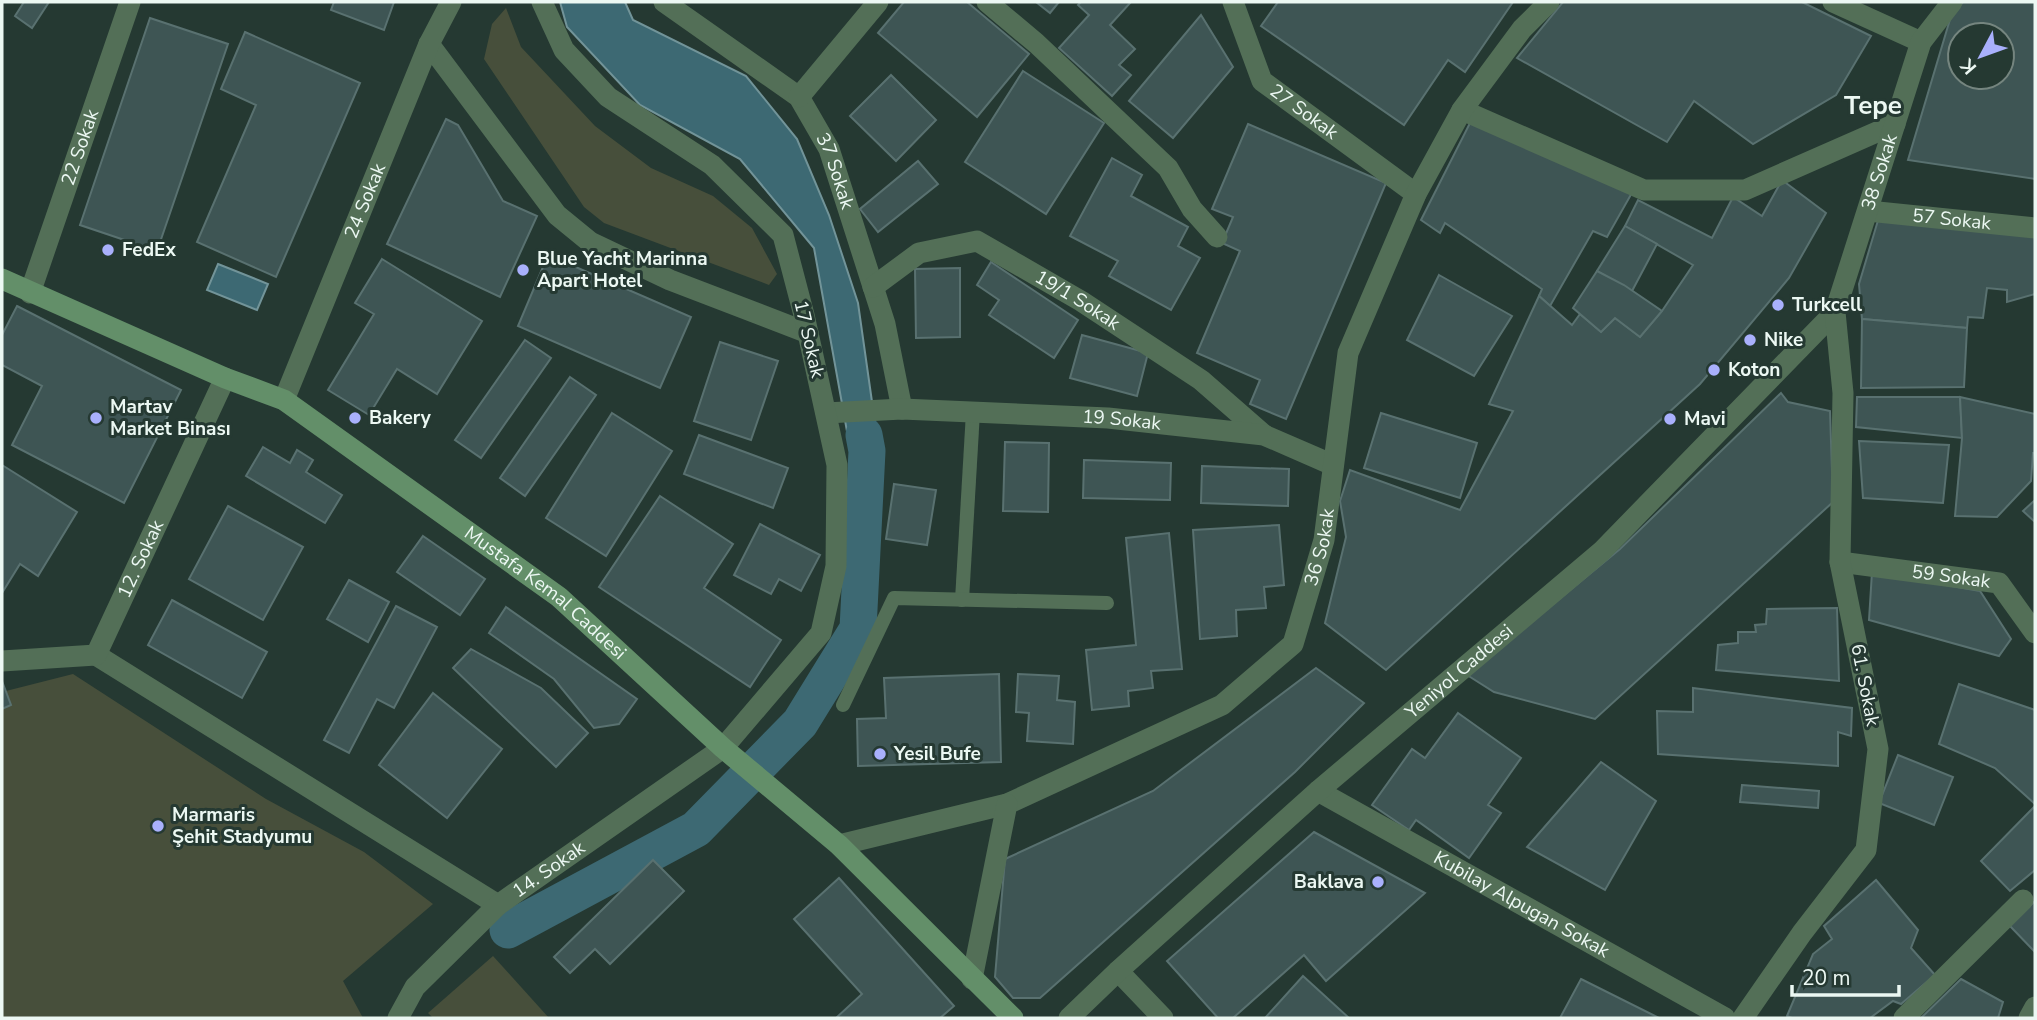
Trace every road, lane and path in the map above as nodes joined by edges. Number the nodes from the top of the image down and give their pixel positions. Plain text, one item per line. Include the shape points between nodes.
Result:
1 (130, 2) edge
2 (451, 2) edge
3 (542, 2) edge
4 (664, 2) edge
5 (878, 2) edge
6 (987, 2) edge
7 (1233, 2) edge
8 (1549, 2) edge
9 (1833, 2) edge
10 (1952, 2) edge
11 (1921, 42) junction
12 (429, 44) junction
13 (799, 97) junction
14 (1462, 110) junction
15 (1895, 124) junction
16 (1416, 194) junction
17 (1868, 211) junction
18 (2035, 228) edge
19 (1217, 237) dead end
20 (2, 279) edge
21 (873, 287) junction
22 (30, 293) junction
23 (1835, 312) junction
24 (808, 333) junction
25 (225, 378) junction
26 (284, 400) junction
27 (902, 409) junction
28 (826, 412) junction
29 (973, 412) junction
30 (1264, 435) junction
31 (1333, 465) junction
32 (1840, 562) junction
33 (962, 600) junction
34 (1107, 603) dead end
35 (2035, 633) edge
36 (96, 655) junction
37 (2, 662) edge
38 (843, 705) dead end
39 (723, 747) junction
40 (1318, 791) junction
41 (1007, 804) junction
42 (839, 845) junction
43 (2023, 900) dead end
44 (498, 905) junction
45 (1118, 971) junction
46 (972, 979) junction
47 (2035, 1007) edge
48 (398, 1018) edge
49 (1013, 1018) edge
50 (1069, 1018) edge
51 (1163, 1018) edge
52 (1726, 1018) edge
53 (1742, 1018) edge
54 (1904, 1018) edge
55 (2029, 1018) edge

1 - 22 street, 22 Sokak
2 - 12 street, 24 Sokak
3 - 24 street, 17 Sokak via 564,50 608,97 712,165 783,235
4 - 13 street, 37 Sokak
5 - 13 street
6 - 19 street via 1168,168 1192,209
7 - 16 street, 27 Sokak via 1262,81
8 - 14 street, 36 Sokak via 1522,29
9 - 11 street
10 - 11 street, 38 Sokak
11 - 15 street, 38 Sokak
12 - 24 street via 557,215 590,242 670,280
12 - 26 street, 24 Sokak
13 - 21 street, 37 Sokak via 829,149
14 - 15 street via 1644,190 1745,190
14 - 16 street, 36 Sokak
15 - 17 street, 38 Sokak
16 - 31 street, 36 Sokak via 1348,353
17 - 18 street, 57 Sokak
17 - 23 street, 38 Sokak
20 - 22 street, Mustafa Kemal Caddesi
21 - 27 street, 37 Sokak
21 - 30 street, 19/1 Sokak via 919,253 977,241 1081,301 1201,380
22 - 25 street, Mustafa Kemal Caddesi
23 - 32 street, 61. Sokak via 1843,393
23 - 40 street, Yeniyol Caddesi via 1602,551
24 - 28 street, 17 Sokak
25 - 26 street, Mustafa Kemal Caddesi
25 - 36 street, 12. Sokak
26 - 39 street, Mustafa Kemal Caddesi via 559,597
27 - 28 street, 19 Sokak
27 - 29 street, 19 Sokak
28 - 39 street, 17 Sokak via 837,465 836,566 821,633
29 - 30 street, 19 Sokak via 1108,418
29 - 33 lane
30 - 31 street, 19 Sokak
31 - 41 street, 36 Sokak via 1324,540 1293,644 1222,705
32 - 35 street, 59 Sokak via 1999,583
32 - 53 street, 61. Sokak via 1878,749 1866,850
33 - 34 lane
33 - 38 lane via 894,598
36 - 37 street
36 - 44 street
39 - 42 street, Mustafa Kemal Caddesi
39 - 44 street, 14. Sokak
40 - 45 street, Yeniyol Caddesi
40 - 52 street, Kubilay Alpugan Sokak
41 - 42 street, 36 Sokak
41 - 46 street
42 - 46 street, Mustafa Kemal Caddesi
43 - 54 street
44 - 48 street, 14. Sokak via 415,986
45 - 50 street, Yeniyol Caddesi
45 - 51 street
46 - 49 street, Mustafa Kemal Caddesi
47 - 55 street

